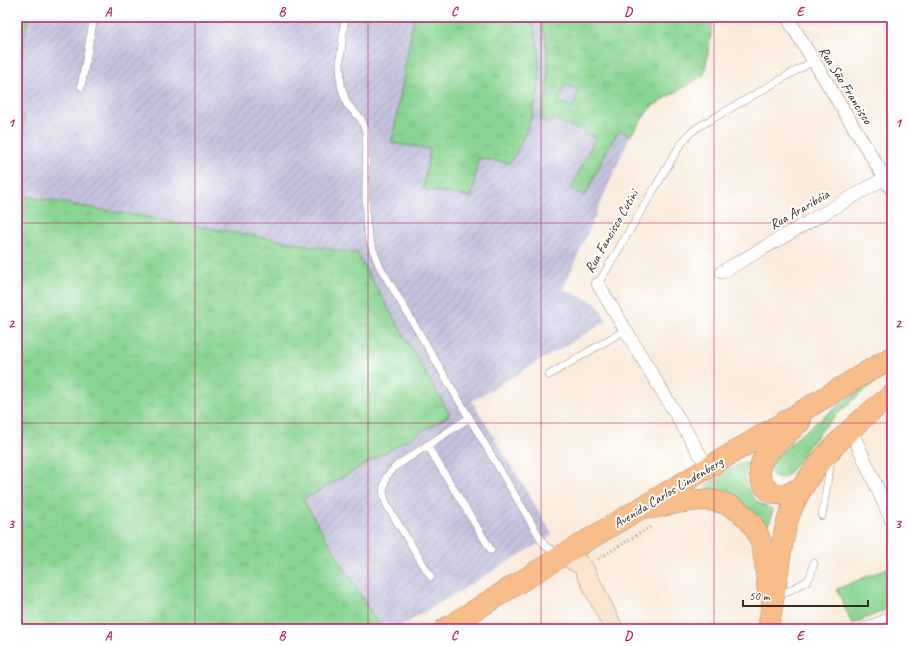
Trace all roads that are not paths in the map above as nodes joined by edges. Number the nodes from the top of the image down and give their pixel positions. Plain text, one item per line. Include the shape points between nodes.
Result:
1 (94, 17) edge
2 (345, 17) edge
3 (787, 17) edge
4 (813, 61) junction
5 (81, 87) dead end
6 (888, 176) edge
7 (892, 190) edge
8 (722, 272) dead end
9 (598, 284) joint
10 (625, 330) junction
11 (892, 357) edge
12 (549, 375) dead end
13 (833, 392) junction
14 (892, 395) edge
15 (469, 418) junction
16 (851, 430) junction
17 (427, 445) junction
18 (832, 450) junction
19 (708, 468) junction
20 (803, 487) junction
21 (640, 510) junction
22 (822, 516) dead end
23 (892, 521) edge
24 (491, 550) dead end
25 (563, 555) junction
26 (814, 563) dead end
27 (431, 577) dead end
28 (771, 614) edge
29 (892, 615) edge
30 (445, 629) edge
31 (614, 629) edge
32 (859, 629) edge

1 - 5 lane
2 - 15 lane via 340,61 341,86 347,104 361,119 366,132 365,207 369,239 379,265
3 - 4 street, Rua São Francisco
4 - 6 street, Rua São Francisco
4 - 9 lane, Rua Fancisco Cutini via 690,134 679,147
6 - 7 street, Rua São Francisco
6 - 8 street, Rua Araribóia
9 - 10 street, Rua Fancisco Cutini
10 - 12 lane
10 - 19 street, Rua Fancisco Cutini
11 - 13 main road, Avenida Carlos Lindenberg
13 - 19 main road, Avenida Carlos Lindenberg
13 - 20 main road via 771,449 761,466 760,480 768,490 786,494
14 - 16 main road
15 - 17 lane
15 - 25 lane via 545,546
16 - 18 main road
16 - 23 street
17 - 24 lane
17 - 27 lane via 396,466 386,477 383,491 386,504
18 - 20 main road via 819,463
18 - 22 lane
19 - 21 main road, Avenida Carlos Lindenberg
20 - 28 main road via 786,528
21 - 25 main road, Avenida Carlos Lindenberg
21 - 28 main road via 704,500 725,503 743,514 754,526 761,541
25 - 30 main road, Avenida Carlos Lindenberg
25 - 31 street via 584,567
26 - 28 lane via 807,581
29 - 32 lane

